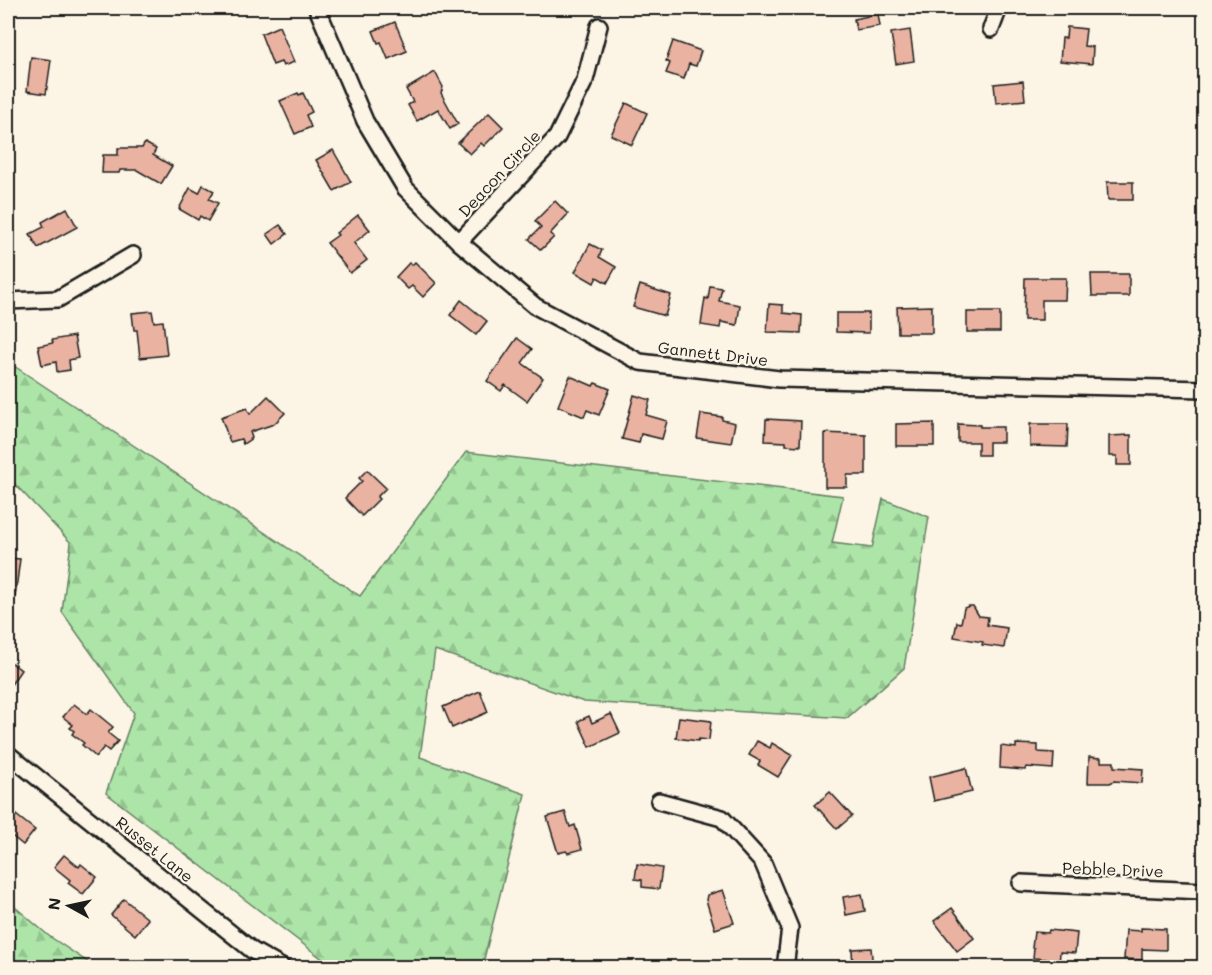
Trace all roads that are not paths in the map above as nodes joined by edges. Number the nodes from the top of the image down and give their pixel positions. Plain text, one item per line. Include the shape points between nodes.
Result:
1 (317, 8) edge
2 (999, 8) edge
3 (599, 26) dead end
4 (991, 28) dead end
5 (459, 242) junction
6 (132, 255) dead end
7 (8, 301) edge
8 (1204, 389) edge
9 (8, 754) edge
10 (659, 801) dead end
11 (1021, 883) dead end
12 (1204, 891) edge
13 (283, 968) edge
14 (785, 968) edge

1 - 5 street, Gannett Drive via 365,121 405,188
2 - 4 street
3 - 5 street, Deacon Circle via 585,80 557,137
5 - 8 street, Gannett Drive via 535,306 640,362 779,379
6 - 7 street via 58,299
9 - 13 street, Russet Lane via 253,951
10 - 14 street via 722,818 763,863 790,928
11 - 12 street, Pebble Drive

